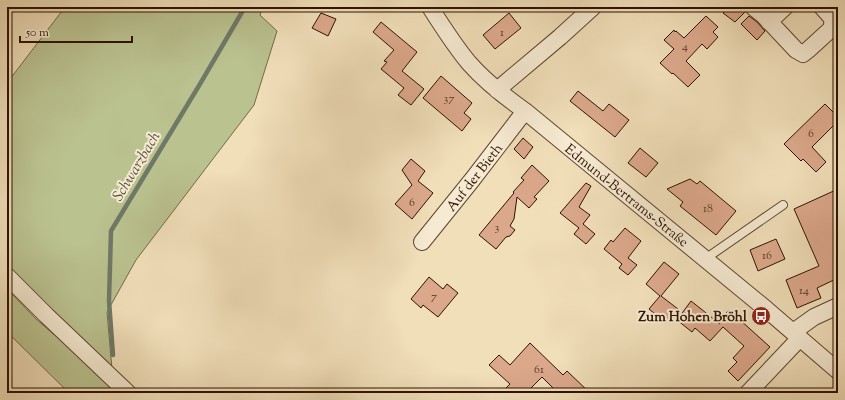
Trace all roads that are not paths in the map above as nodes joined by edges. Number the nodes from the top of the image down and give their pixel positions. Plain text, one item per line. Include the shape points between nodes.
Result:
1 (430, 7) edge
2 (593, 7) edge
3 (753, 7) edge
4 (785, 7) edge
5 (822, 7) edge
6 (769, 22) junction
7 (497, 90) junction
8 (525, 112) junction
9 (783, 205) dead end
10 (422, 242) dead end
11 (705, 259) junction
12 (7, 276) edge
13 (838, 306) edge
14 (796, 335) junction
15 (838, 370) edge
16 (128, 393) edge
17 (748, 393) edge

1 - 7 street, Edmund-Bertrams-Straße via 469,63
2 - 7 street
3 - 6 street
4 - 6 street
5 - 6 street via 833,21 831,29 803,54
7 - 8 street, Edmund-Bertrams-Straße
8 - 10 street, Auf der Bieth
8 - 11 street, Edmund-Bertrams-Straße
9 - 11 lane
11 - 14 street, Edmund-Bertrams-Straße
12 - 16 street
13 - 14 street via 814,317
14 - 15 street, Edmund-Bertrams-Straße
14 - 17 street

